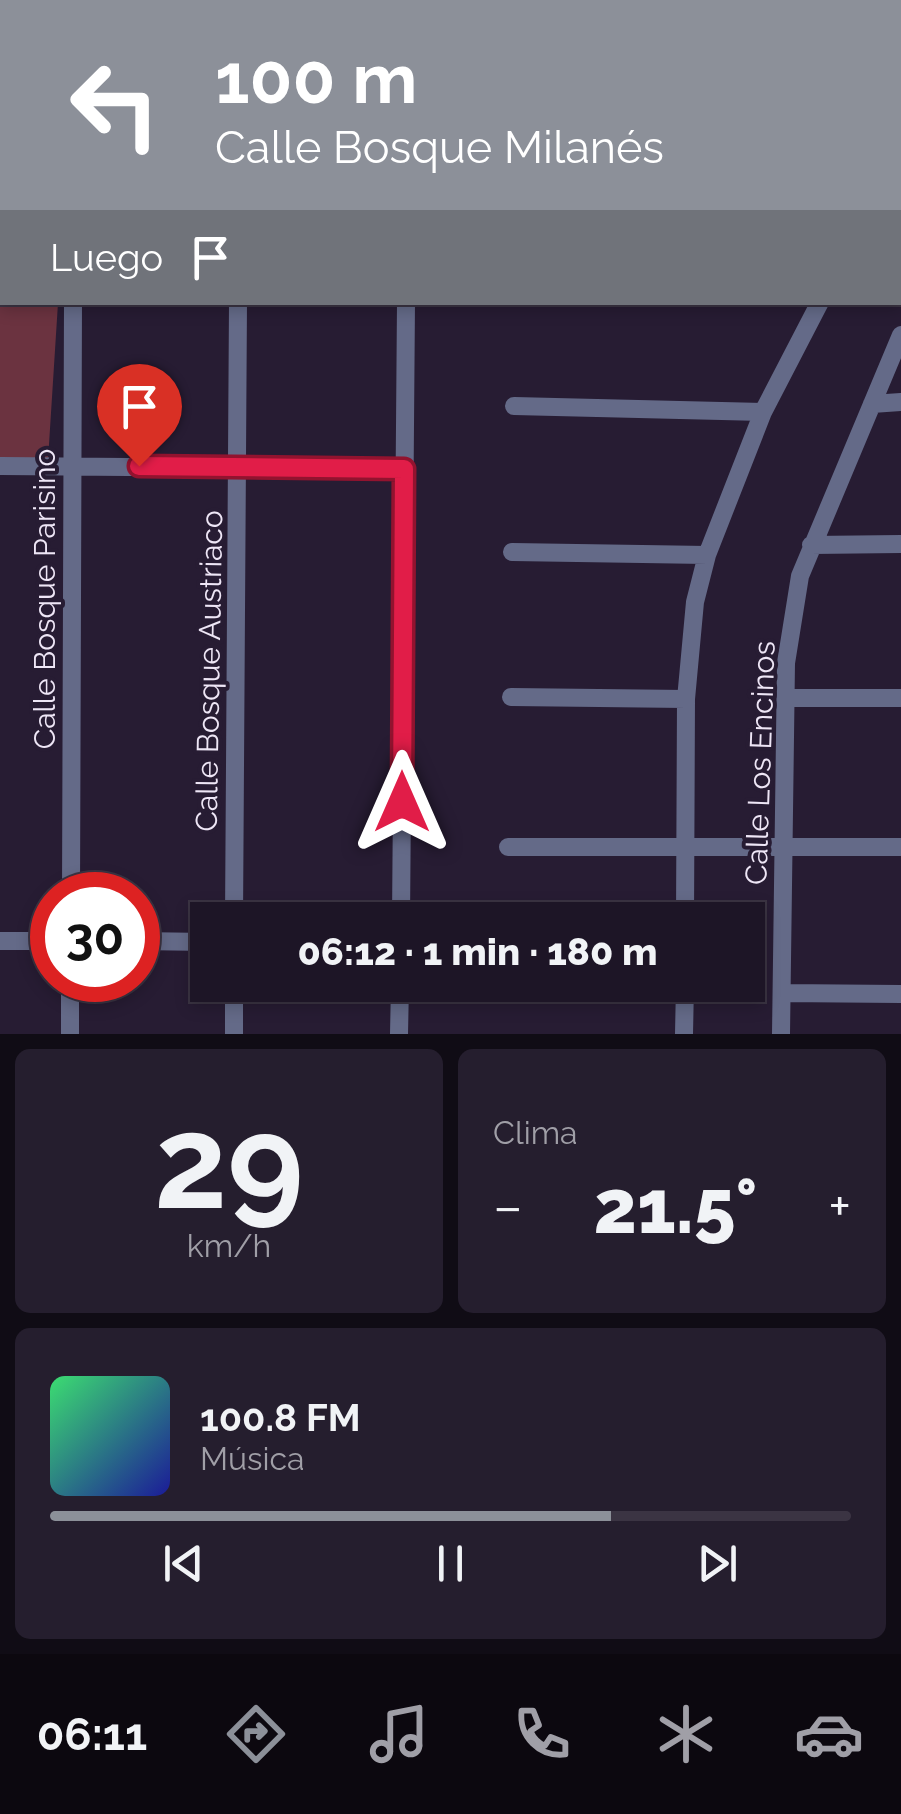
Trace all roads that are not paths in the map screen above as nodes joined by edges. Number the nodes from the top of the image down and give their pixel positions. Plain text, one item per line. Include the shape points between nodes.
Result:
1 (72, 305) edge
2 (238, 305) edge
3 (406, 305) edge
4 (818, 305) edge
5 (901, 335) edge
6 (901, 402) edge
7 (872, 404) junction
8 (514, 406) dead end
9 (763, 412) junction
10 (0, 466) edge
11 (72, 466) junction
12 (239, 467) junction
13 (404, 469) junction
14 (901, 544) edge
15 (811, 545) junction
16 (512, 552) dead end
17 (707, 556) junction
18 (511, 697) dead end
19 (786, 698) junction
20 (901, 698) edge
21 (686, 699) junction
22 (901, 847) edge
23 (508, 848) dead end
24 (685, 848) junction
25 (783, 848) junction
26 (70, 872) edge
27 (234, 902) edge
28 (402, 902) edge
29 (685, 902) edge
30 (0, 941) edge
31 (30, 941) edge
32 (160, 941) edge
33 (190, 942) edge
34 (782, 993) junction
35 (901, 994) edge
36 (70, 1002) edge
37 (234, 1002) edge
38 (400, 1002) edge
39 (685, 1002) edge
40 (70, 1034) edge
41 (234, 1034) edge
42 (400, 1034) edge
43 (684, 1034) edge
44 (782, 1034) edge

1 - 11 street, Calle Bosque Parisino
2 - 12 street, Calle Bosque Austriaco
3 - 13 street
4 - 9 street
5 - 7 street, Calle Los Encinos
6 - 7 street
7 - 15 street, Calle Los Encinos
8 - 9 street
9 - 17 street
10 - 11 street
11 - 12 street
11 - 26 street, Calle Bosque Parisino
12 - 13 street
12 - 27 street, Calle Bosque Austriaco
13 - 28 street
14 - 15 street
15 - 19 street, Calle Los Encinos via 794,611
16 - 17 street
17 - 21 street via 695,602
18 - 21 street
19 - 20 street
19 - 25 street, Calle Los Encinos
21 - 24 street
22 - 25 street
23 - 24 street
24 - 25 street
24 - 29 street
25 - 34 street, Calle Los Encinos
30 - 31 street
32 - 33 street
34 - 35 street
34 - 44 street, Calle Los Encinos
36 - 40 street
37 - 41 street
38 - 42 street
39 - 43 street

